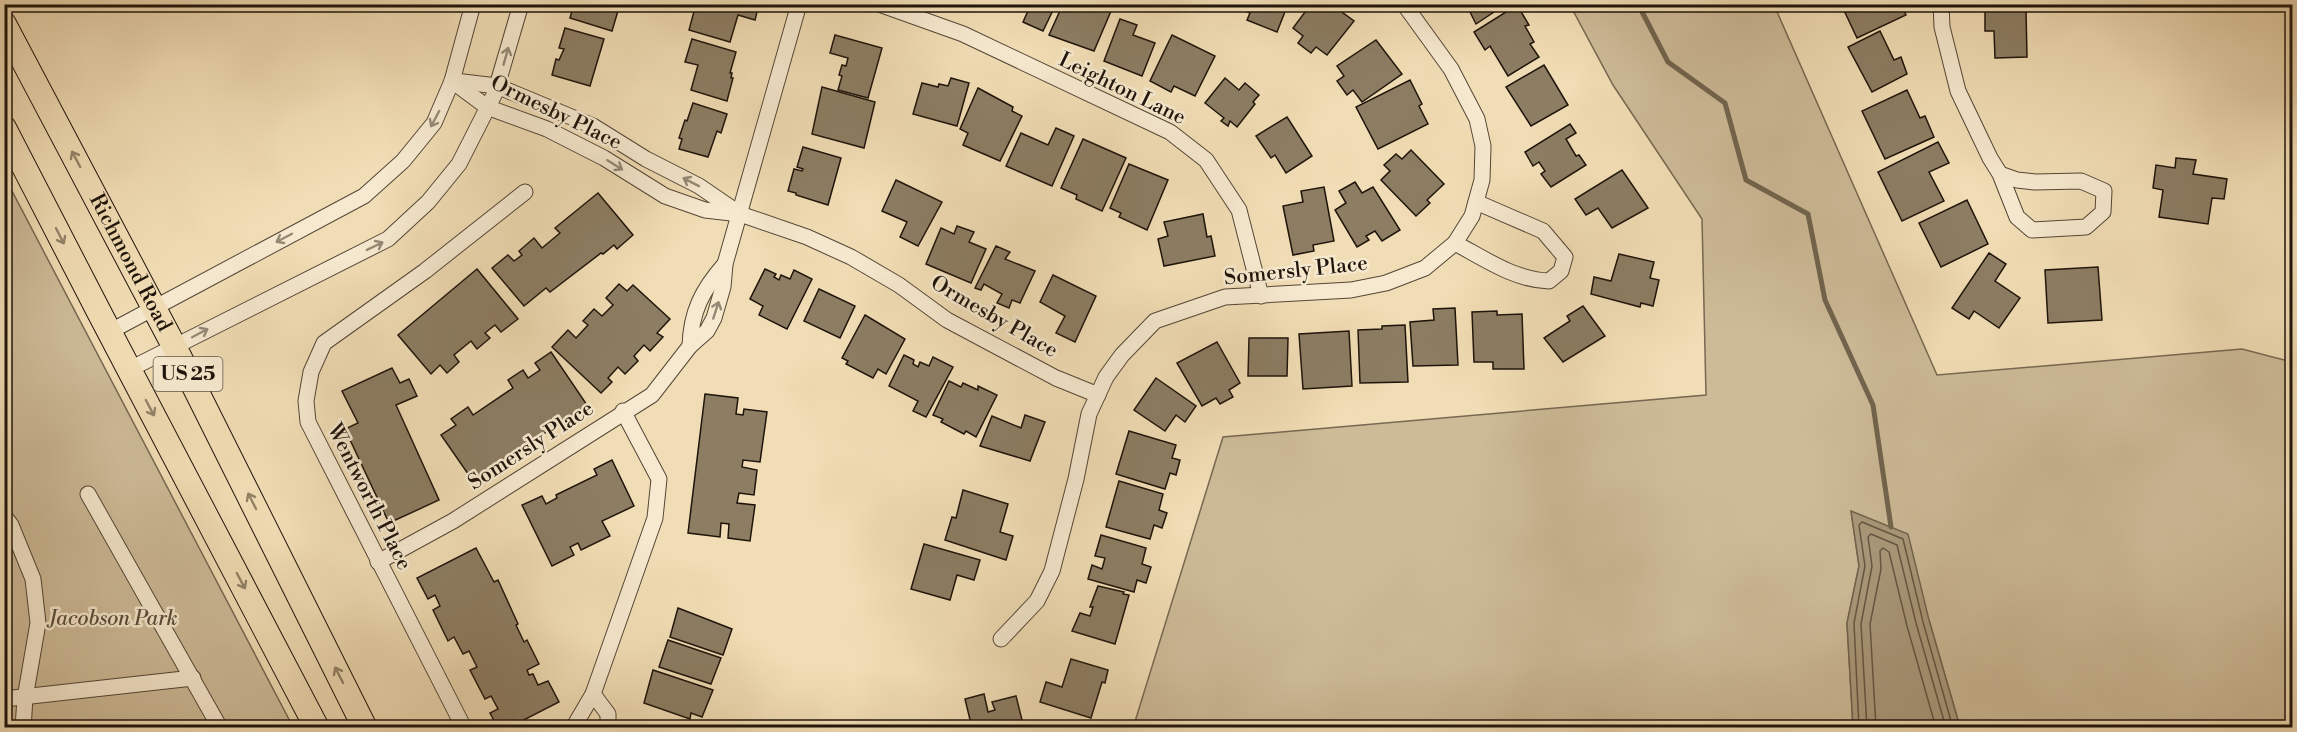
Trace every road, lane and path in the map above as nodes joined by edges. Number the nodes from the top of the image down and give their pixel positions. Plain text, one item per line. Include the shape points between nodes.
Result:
1 (473, 4) edge
2 (520, 4) edge
3 (799, 4) edge
4 (879, 4) edge
5 (1404, 4) edge
6 (1941, 4) edge
7 (4, 24) edge
8 (452, 81) junction
9 (497, 86) junction
10 (488, 107) junction
11 (4, 128) edge
12 (2000, 174) junction
13 (525, 192) dead end
14 (1476, 202) junction
15 (740, 214) junction
16 (1455, 243) junction
17 (1261, 296) junction
18 (153, 309) junction
19 (109, 332) junction
20 (174, 346) junction
21 (130, 369) junction
22 (1098, 394) junction
23 (623, 411) junction
24 (88, 494) dead end
25 (4, 516) edge
26 (378, 562) junction
27 (1001, 639) dead end
28 (193, 678) junction
29 (593, 693) junction
30 (25, 698) junction
31 (4, 699) edge
32 (23, 728) edge
33 (220, 728) edge
34 (317, 728) edge
35 (365, 728) edge
36 (464, 728) edge
37 (573, 728) edge
38 (608, 728) edge

1 - 8 street
9 -> 2 street
3 - 15 street, Somersly Place
4 - 17 street, Leighton Lane via 963,34 1170,132 1206,160 1239,210
5 - 14 street, Somersly Place via 1451,69 1477,119 1483,146 1482,180
6 - 12 street via 1942,27 1958,91
18 -> 7 highway, Richmond Road / US 25
8 - 9 street, Ormesby Place
8 - 10 street, Ormesby Place
8 -> 18 street via 434,123 403,161 364,196
9 - 10 street
15 -> 9 street, Ormesby Place via 593,126
10 -> 15 street, Ormesby Place via 547,129 665,196 705,210
20 -> 10 street via 388,239 428,202 459,164
11 -> 19 highway, US 25
12 - 12 street via 2017,217 2032,230 2086,226 2103,212 2104,191 2080,181 2035,183
13 - 26 street, Wentworth Place via 425,271 324,343 311,372 306,401 308,422
14 - 16 street, Somersly Place
14 - 16 street via 1543,231 1565,256 1561,271 1549,281 1535,281 1509,272
15 - 22 street, Ormesby Place via 851,256 947,320 1056,378
15 - 23 street, Somersly Place via 725,264 698,303 690,325 690,346 652,394
16 - 17 street, Somersly Place via 1425,268 1386,283 1351,290
17 - 22 street, Somersly Place via 1225,297 1155,321 1122,355
18 - 19 street
18 - 20 highway, Richmond Road / US 25
19 - 21 highway, US 25
20 - 21 street
35 -> 20 highway, Richmond Road / US 25
21 -> 34 highway, US 25
22 - 27 street, Somersly Place via 1089,414 1052,571 1037,602
23 - 26 street, Somersly Place via 453,521
23 - 29 street via 659,480 655,518
24 - 28 street
25 - 30 street via 33,579 38,623
26 - 36 street, Wentworth Place
28 - 30 street
28 - 33 street
29 - 37 street
29 - 38 street via 608,714
30 - 31 street
30 - 32 street

